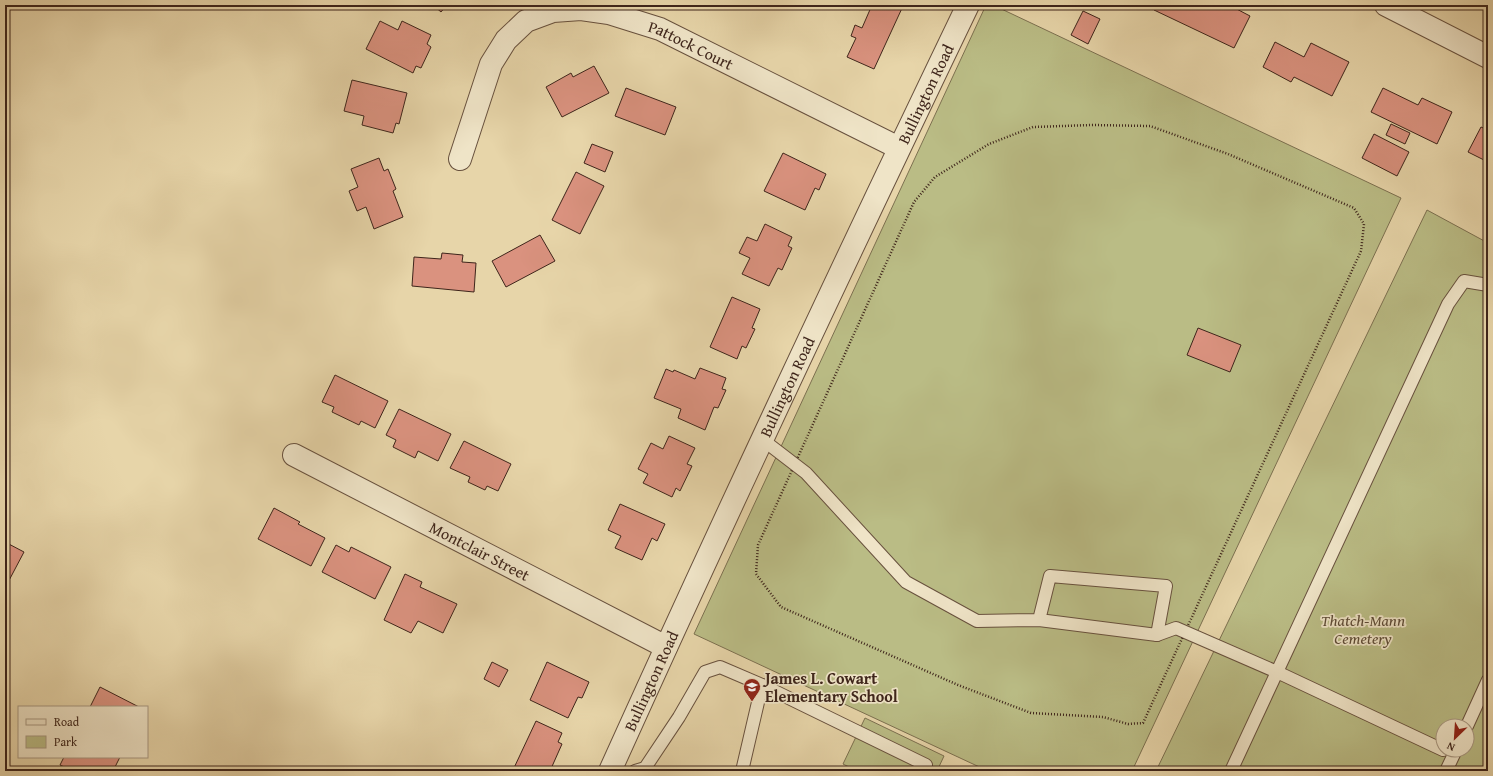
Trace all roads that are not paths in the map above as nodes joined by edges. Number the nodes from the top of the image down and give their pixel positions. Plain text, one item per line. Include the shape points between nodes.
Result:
1 (968, 5) edge
2 (1386, 5) edge
3 (1488, 57) edge
4 (899, 148) junction
5 (460, 159) dead end
6 (1488, 285) edge
7 (763, 440) junction
8 (294, 455) dead end
9 (1038, 620) junction
10 (1157, 635) junction
11 (666, 647) junction
12 (1277, 672) junction
13 (1488, 680) edge
14 (762, 685) junction
15 (1471, 718) edge
16 (1435, 745) edge
17 (1448, 758) edge
18 (610, 771) edge
19 (635, 771) edge
20 (742, 771) edge
21 (923, 771) edge
22 (1231, 771) edge
23 (1446, 771) edge

1 - 4 street, Bullington Road
2 - 3 street
4 - 5 street, Pattock Court via 660,29 608,13 580,8 552,11 526,22 506,40 491,64
4 - 7 street, Bullington Road
6 - 12 lane via 1464,282 1448,304
7 - 9 lane via 806,473 906,582 977,621
7 - 11 street, Bullington Road
8 - 11 street, Montclair Street
9 - 10 lane
9 - 10 lane via 1050,576 1166,586
10 - 12 lane via 1176,628
11 - 18 street, Bullington Road
12 - 16 lane
12 - 22 lane
13 - 15 lane
14 - 19 lane via 720,667 704,672 645,768
14 - 20 lane
14 - 21 lane via 926,765
17 - 23 lane

